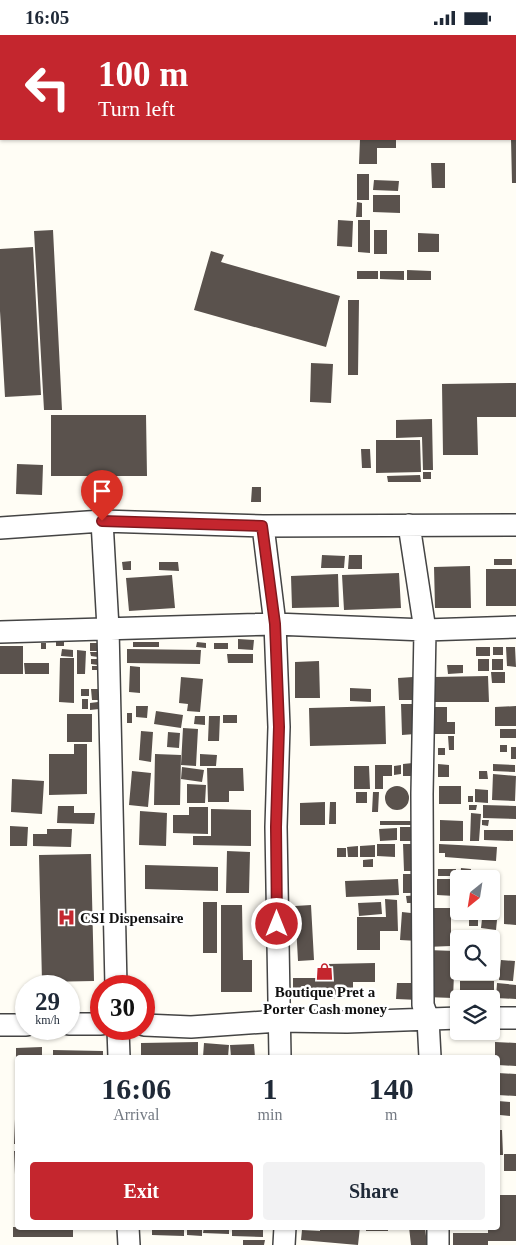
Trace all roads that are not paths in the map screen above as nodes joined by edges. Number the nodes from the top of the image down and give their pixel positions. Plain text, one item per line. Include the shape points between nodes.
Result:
1 (102, 521) junction
2 (409, 525) junction
3 (516, 525) edge
4 (262, 526) junction
5 (0, 528) edge
6 (275, 624) junction
7 (516, 627) edge
8 (108, 628) junction
9 (425, 630) junction
10 (0, 632) edge
11 (116, 975) edge
12 (450, 1018) edge
13 (500, 1018) edge
14 (516, 1018) edge
15 (428, 1019) junction
16 (279, 1021) junction
17 (0, 1025) edge
18 (15, 1025) edge
19 (155, 1025) edge
20 (118, 1040) edge
21 (119, 1055) edge
22 (280, 1055) edge
23 (430, 1055) edge
24 (128, 1230) edge
25 (284, 1230) edge
26 (438, 1230) edge
27 (129, 1245) edge
28 (284, 1245) edge
29 (438, 1245) edge

1 - 4 street
1 - 5 street
1 - 8 street
2 - 3 street
2 - 4 street
2 - 9 street
4 - 6 street
6 - 8 street
6 - 9 street
6 - 16 street via 279,727 276,827
7 - 9 street
8 - 10 street
8 - 11 street
9 - 15 street via 423,986
12 - 15 street
13 - 14 street
15 - 16 street
15 - 23 street
16 - 19 street via 190,1027
16 - 22 street
17 - 18 street
20 - 21 street
24 - 27 street
25 - 28 street
26 - 29 street

